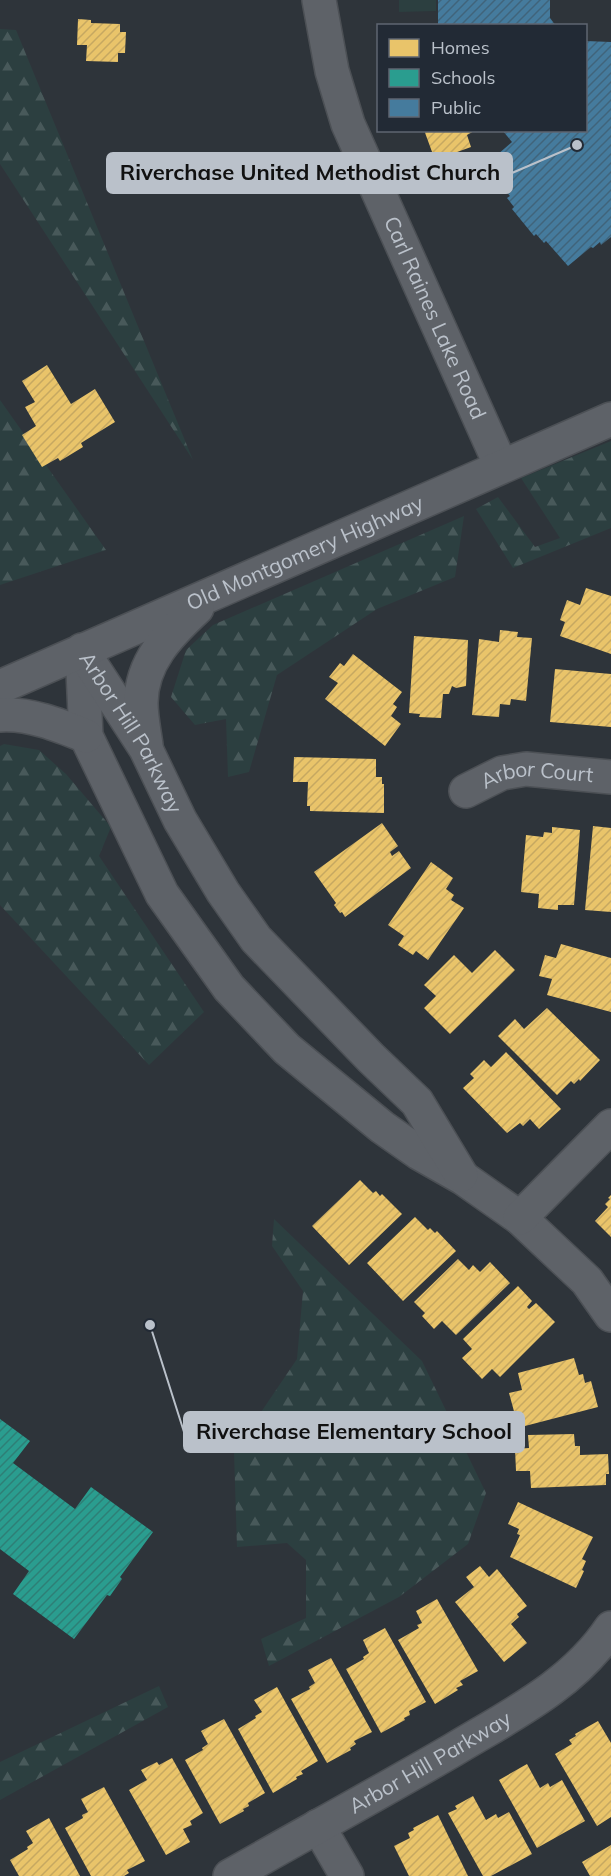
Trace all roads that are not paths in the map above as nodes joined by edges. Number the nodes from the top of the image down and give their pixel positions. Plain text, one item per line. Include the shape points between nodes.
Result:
1 (319, 0) edge
2 (611, 419) edge
3 (501, 466) junction
4 (210, 595) junction
5 (82, 650) junction
6 (3, 678) edge
7 (0, 715) edge
8 (86, 736) junction
9 (146, 749) junction
10 (611, 777) edge
11 (466, 791) dead end
12 (611, 1126) edge
13 (463, 1178) junction
14 (520, 1218) junction
15 (611, 1315) edge
16 (607, 1646) edge
17 (318, 1826) junction
18 (230, 1876) edge
19 (347, 1876) edge

1 - 3 street, Carl Raines Lake Road via 332,71 348,124
2 - 3 street, Old Montgomery Highway
3 - 4 street, Old Montgomery Highway
4 - 5 street, Old Montgomery Highway
4 - 9 street via 172,632 147,671 141,702
5 - 6 street, Old Montgomery Highway
5 - 8 street, Arbor Hill Parkway
5 - 9 street, Arbor Hill Parkway
7 - 8 street via 52,723
8 - 13 street, Arbor Hill Parkway via 162,894 229,988 287,1049 343,1095 419,1153
9 - 13 street, Arbor Hill Parkway via 180,820 256,939 417,1102
10 - 11 street, Arbor Court via 526,769 502,773
12 - 14 street
13 - 14 street, Arbor Hill Parkway
14 - 15 street, Arbor Hill Parkway via 587,1281
16 - 17 street, Arbor Hill Parkway via 515,1714
17 - 18 street, Arbor Hill Parkway
17 - 19 street

